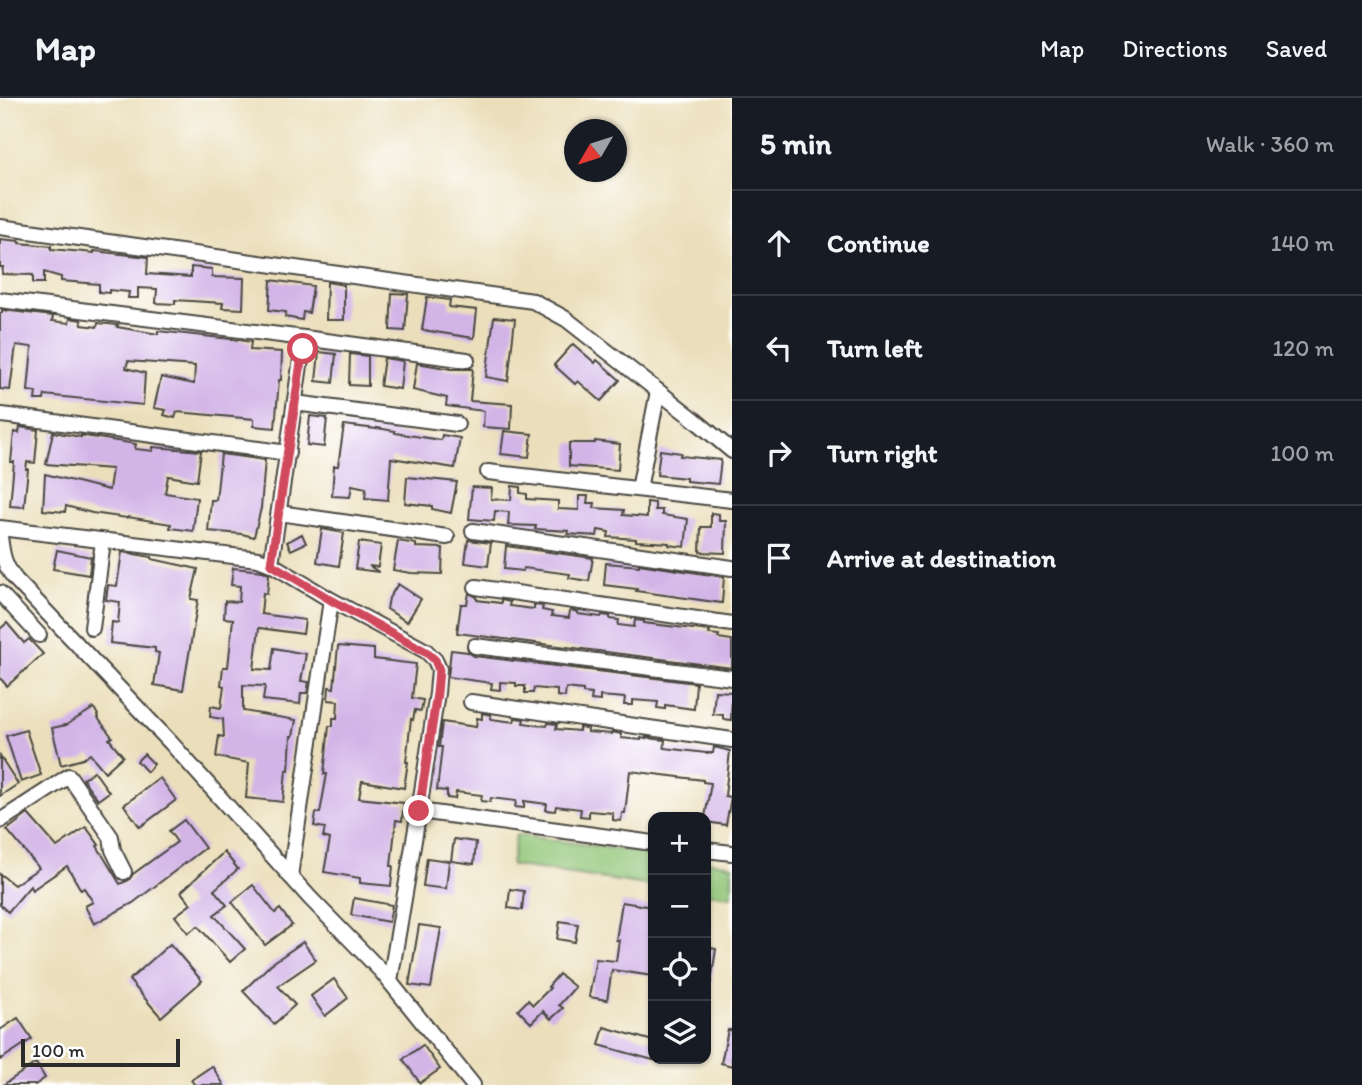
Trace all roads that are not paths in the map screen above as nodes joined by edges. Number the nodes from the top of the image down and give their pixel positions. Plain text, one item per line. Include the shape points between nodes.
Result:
1 (0, 227) edge
2 (0, 300) edge
3 (304, 338) junction
4 (467, 360) dead end
5 (658, 391) junction
6 (295, 404) junction
7 (2, 415) dead end
8 (457, 424) dead end
9 (732, 451) edge
10 (288, 453) junction
11 (488, 472) dead end
12 (639, 489) junction
13 (732, 500) edge
14 (279, 513) junction
15 (0, 528) edge
16 (473, 531) dead end
17 (0, 536) edge
18 (447, 537) dead end
19 (103, 541) junction
20 (271, 564) junction
21 (732, 568) edge
22 (476, 587) dead end
23 (0, 593) edge
24 (331, 600) junction
25 (732, 624) edge
26 (92, 628) dead end
27 (40, 635) dead end
28 (475, 646) dead end
29 (732, 678) edge
30 (471, 702) dead end
31 (732, 740) edge
32 (419, 811) junction
33 (0, 821) edge
34 (648, 842) edge
35 (711, 851) edge
36 (732, 853) edge
37 (124, 872) dead end
38 (290, 876) junction
39 (390, 981) junction
40 (473, 1085) edge

1 - 5 street via 533,301 566,319
2 - 3 street
3 - 4 street
3 - 6 street
5 - 9 street
5 - 12 street
6 - 8 street
6 - 10 street
7 - 10 street
10 - 14 street
11 - 12 street
12 - 13 street
14 - 18 street
14 - 20 street
15 - 19 street
16 - 21 street
17 - 38 street via 7,569 16,580
19 - 20 street
19 - 26 street
20 - 24 street
22 - 25 street
23 - 27 street
24 - 32 street via 435,660 437,693
24 - 38 street
28 - 29 street
30 - 31 street
32 - 34 street
32 - 39 street
33 - 37 street via 69,776 111,837
35 - 36 street
38 - 39 street
39 - 40 street

